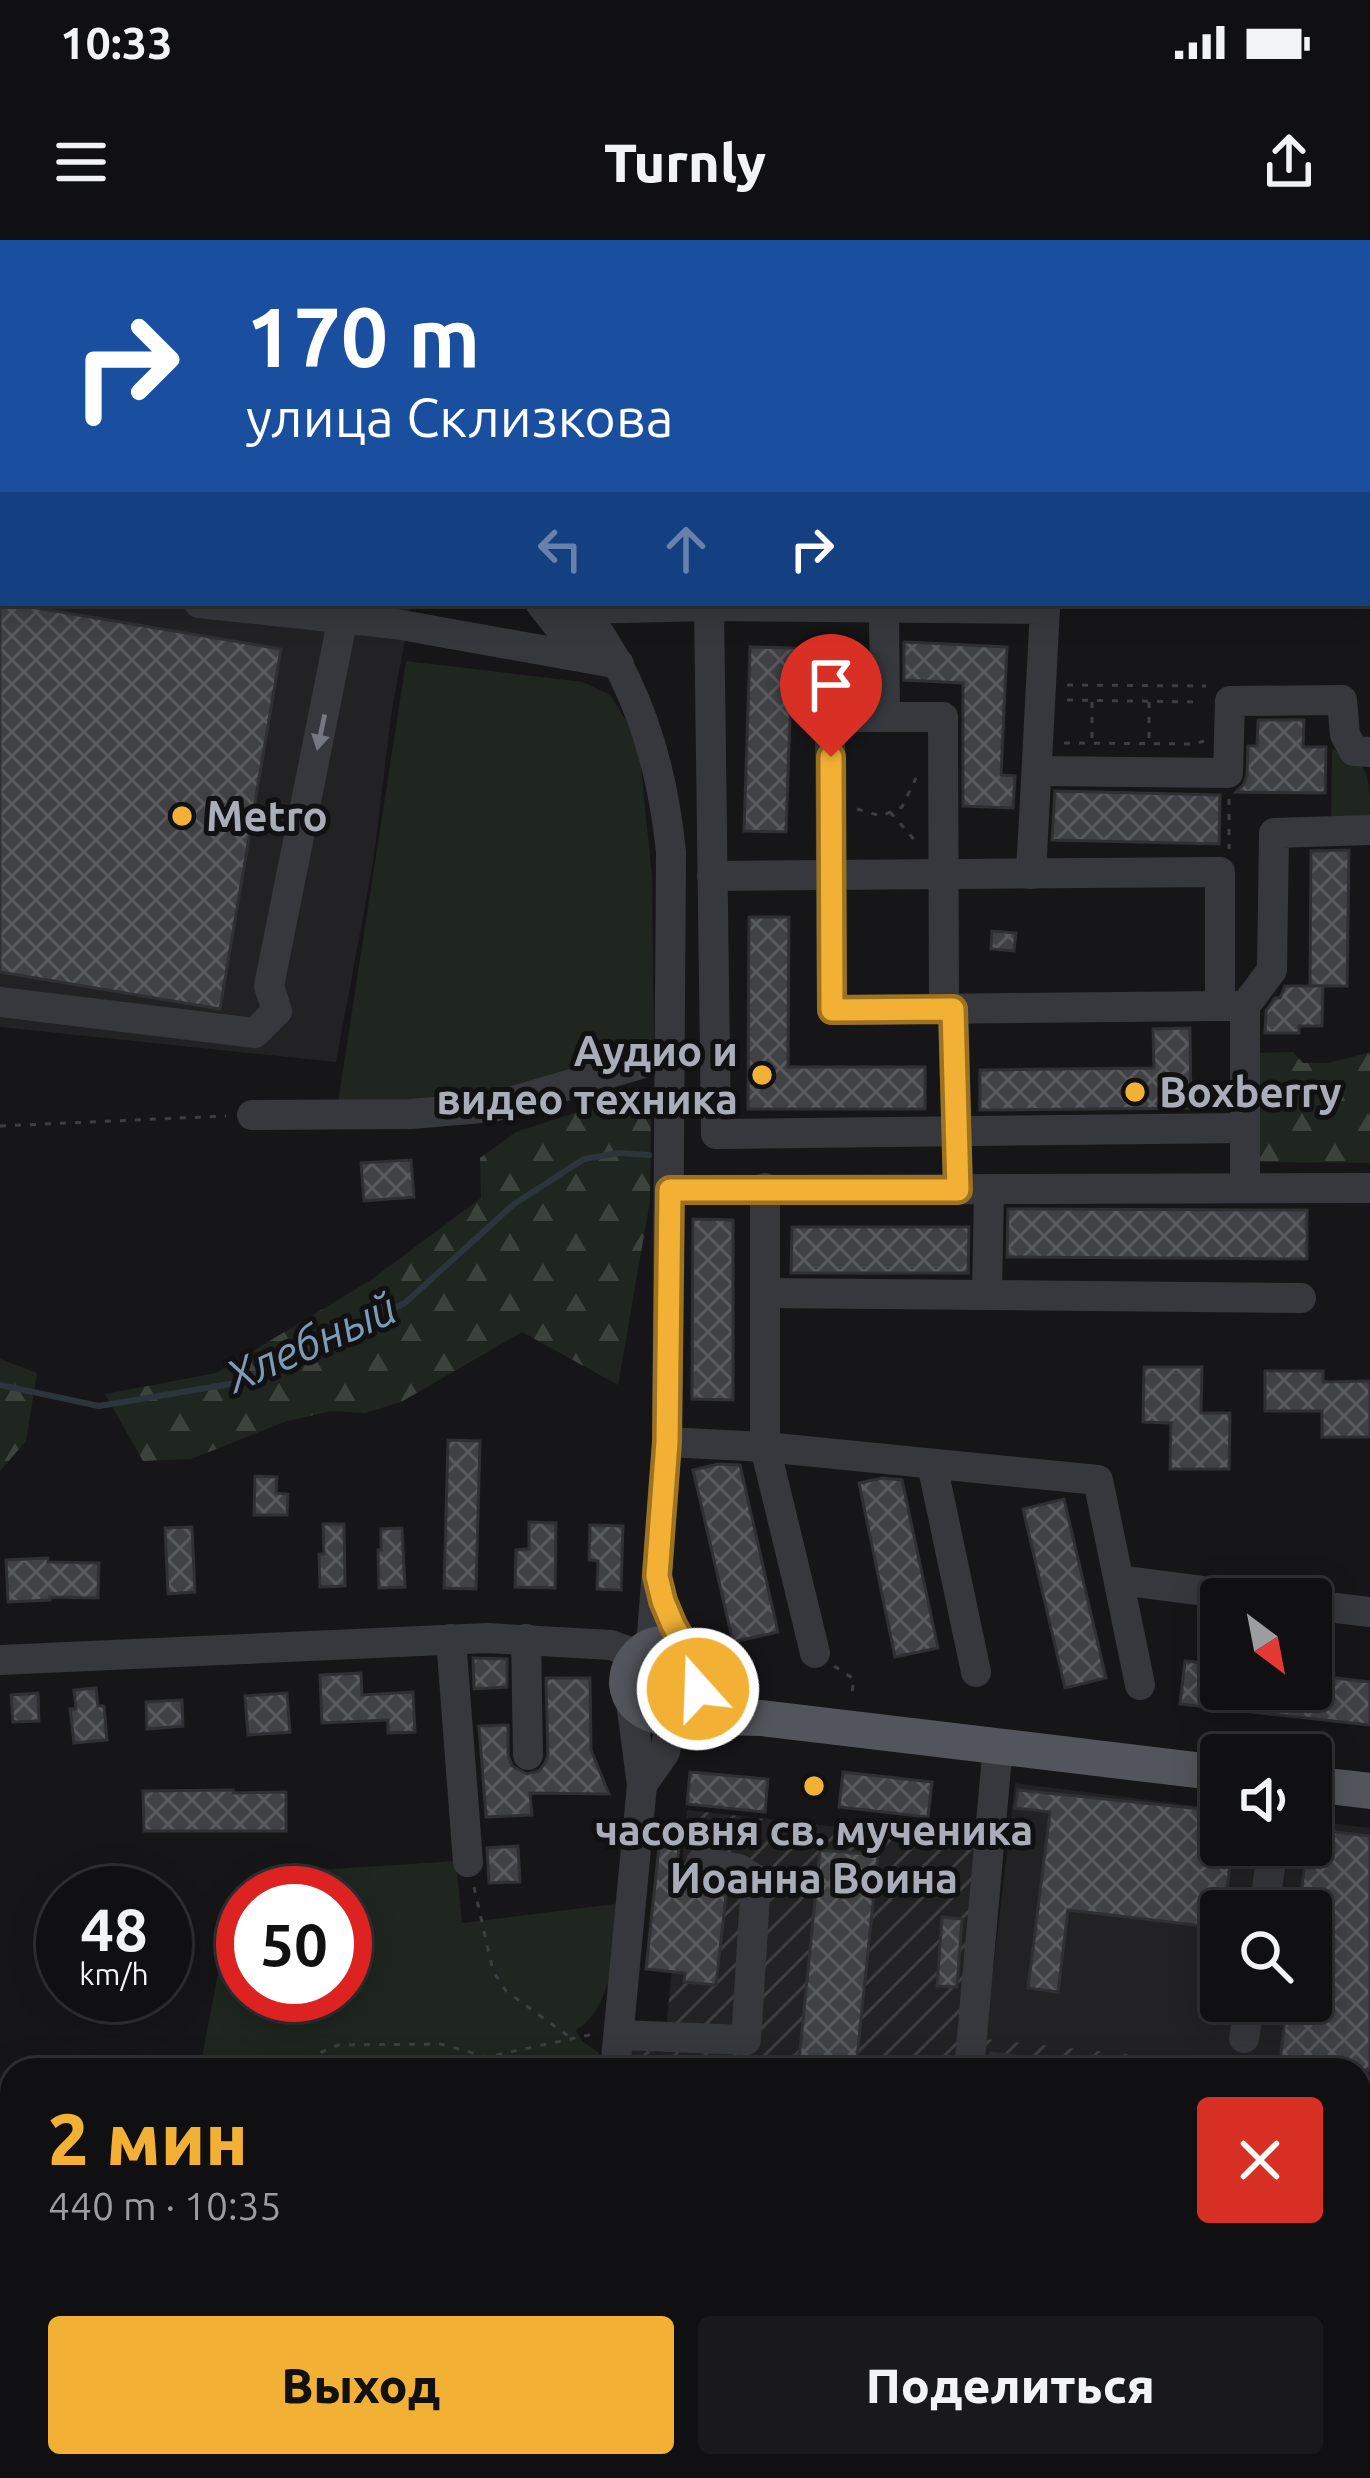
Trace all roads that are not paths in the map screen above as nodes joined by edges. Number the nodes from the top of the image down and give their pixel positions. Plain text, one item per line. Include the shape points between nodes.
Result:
1 (232, 606) edge
2 (542, 606) edge
3 (579, 606) edge
4 (710, 606) junction
5 (884, 609) junction
6 (421, 615) edge
7 (343, 616) junction
8 (583, 657) junction
9 (619, 664) junction
10 (1356, 700) edge
11 (885, 717) junction
12 (1370, 752) edge
13 (1038, 757) junction
14 (1370, 830) edge
15 (944, 874) junction
16 (1031, 874) junction
17 (831, 875) junction
18 (712, 876) junction
19 (0, 1002) edge
20 (1233, 1006) junction
21 (949, 1009) junction
22 (671, 1055) junction
23 (252, 1115) road end
24 (1245, 1128) junction
25 (956, 1132) junction
26 (765, 1188) junction
27 (1245, 1188) junction
28 (1370, 1188) edge
29 (670, 1190) junction
30 (974, 1190) junction
31 (765, 1293) junction
32 (987, 1294) junction
33 (1300, 1298) dead end
34 (667, 1442) junction
35 (765, 1447) junction
36 (932, 1463) junction
37 (657, 1576) junction
38 (1118, 1580) junction
39 (1200, 1591) edge
40 (1332, 1607) edge
41 (1370, 1612) edge
42 (451, 1639) junction
43 (526, 1640) junction
44 (645, 1651) junction
45 (815, 1653) road end
46 (0, 1660) edge
47 (694, 1663) junction
48 (976, 1672) dead end
49 (1140, 1684) dead end
50 (630, 1694) junction
51 (673, 1715) junction
52 (761, 1718) junction
53 (998, 1745) junction
54 (529, 1755) dead end
55 (1200, 1770) edge
56 (642, 1785) junction
57 (1332, 1786) edge
58 (1370, 1791) edge
59 (468, 1862) road end
60 (701, 1862) dead end
61 (1247, 2022) edge
62 (619, 2035) junction
63 (1244, 2038) dead end
64 (616, 2058) edge
65 (970, 2058) edge

1 - 7 street
2 - 8 street
3 - 4 street
3 - 9 street
4 - 5 street
4 - 18 street
5 - 11 street
5 - 13 street via 1045,609
6 - 7 street
6 - 8 street
7 -> 19 street via 269,986 277,1011 255,1033
8 - 9 street
9 - 22 street via 651,745 669,830
10 - 12 street via 1345,736 1354,751
10 - 13 street via 1218,691 1228,773 1149,758
11 - 15 street via 943,717
11 - 17 street via 830,717
13 - 16 street
14 - 20 street via 1274,833 1272,970
15 - 16 street
15 - 17 street
15 - 21 street
16 - 20 street via 1220,872
17 - 18 street
17 - 21 street via 832,1010
18 - 25 street via 716,1134
20 - 21 street
20 - 24 street
21 - 25 street
22 - 23 street via 493,1106
22 - 29 street
24 - 25 street
24 - 27 street
25 - 30 street
26 - 29 street
26 - 30 street
26 - 31 street
27 - 28 street
27 - 30 street
29 - 34 street
30 - 32 street
31 - 32 street
31 - 35 street
32 - 33 street
34 - 35 street
34 - 37 street
35 - 36 street
35 - 45 street
36 - 38 street via 1098,1480
36 - 48 street
37 - 44 street
37 - 47 street
38 - 39 street
38 - 49 street
40 - 41 street
42 - 43 street
42 - 46 street
42 - 59 street
43 - 44 street
43 - 54 street
44 - 47 main road via 671,1646
44 - 50 main road via 627,1676
47 - 51 main road via 696,1695
47 - 52 main road
50 - 51 main road via 645,1712
50 - 56 street
51 - 52 main road
51 - 56 street via 665,1752
52 - 53 main road
53 - 55 main road
53 - 65 street
56 - 62 street
57 - 58 main road
60 - 62 street via 756,1880 746,2041
61 - 63 street
62 - 64 street

